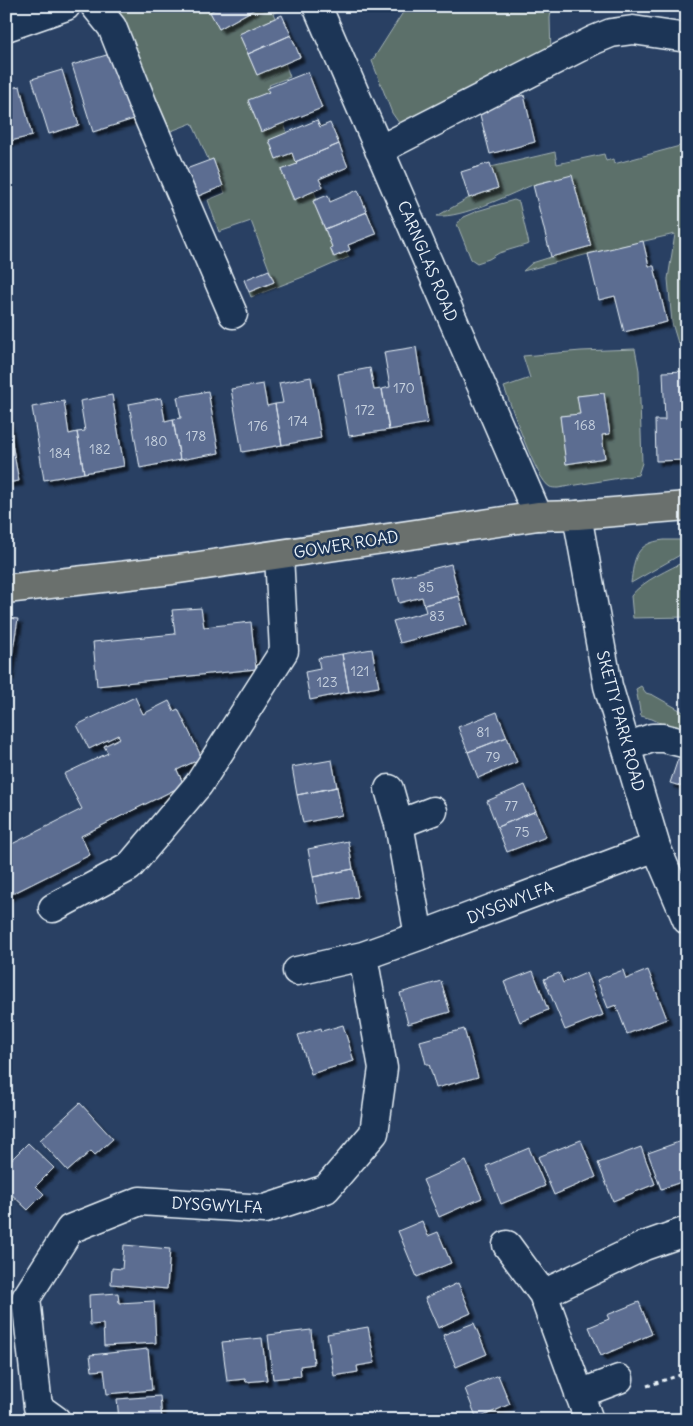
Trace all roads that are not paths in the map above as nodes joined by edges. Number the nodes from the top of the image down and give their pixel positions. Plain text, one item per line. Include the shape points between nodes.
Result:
1 (66, 6) edge
2 (94, 6) edge
3 (317, 6) edge
4 (6, 27) edge
5 (687, 38) edge
6 (380, 150) junction
7 (233, 314) dead end
8 (687, 506) edge
9 (577, 515) junction
10 (538, 516) junction
11 (279, 555) junction
12 (6, 589) edge
13 (687, 744) edge
14 (626, 747) junction
15 (389, 789) dead end
16 (433, 812) dead end
17 (399, 824) junction
18 (656, 847) junction
19 (53, 908) dead end
20 (687, 920) edge
21 (419, 936) junction
22 (363, 956) junction
23 (297, 971) dead end
24 (687, 1231) edge
25 (507, 1245) dead end
26 (543, 1294) junction
27 (619, 1379) road end
28 (580, 1394) junction
29 (56, 1420) edge
30 (589, 1420) edge

1 - 4 street
2 - 7 street via 112,27
3 - 6 street, CARNGLAS ROAD
5 - 6 street via 633,30 610,33
6 - 10 street, CARNGLAS ROAD
8 - 9 main road, GOWER ROAD
9 - 10 main road, GOWER ROAD
9 - 14 street, SKETTY PARK ROAD via 608,686
10 - 11 main road, GOWER ROAD
11 - 12 main road, GOWER ROAD
11 - 19 street via 284,651 199,784 129,867
13 - 14 street via 652,738
14 - 18 street, SKETTY PARK ROAD
15 - 17 street
16 - 17 street
17 - 21 street
18 - 20 street, SKETTY PARK ROAD
18 - 21 street, DYSGWYLFA
21 - 22 street, DYSGWYLFA
22 - 23 street, DYSGWYLFA
22 - 29 street, DYSGWYLFA via 383,1068 374,1133 326,1189 265,1209 140,1201 70,1229 26,1298 38,1407
24 - 26 street via 644,1246
25 - 26 street
26 - 28 street
27 - 28 street
28 - 30 street

